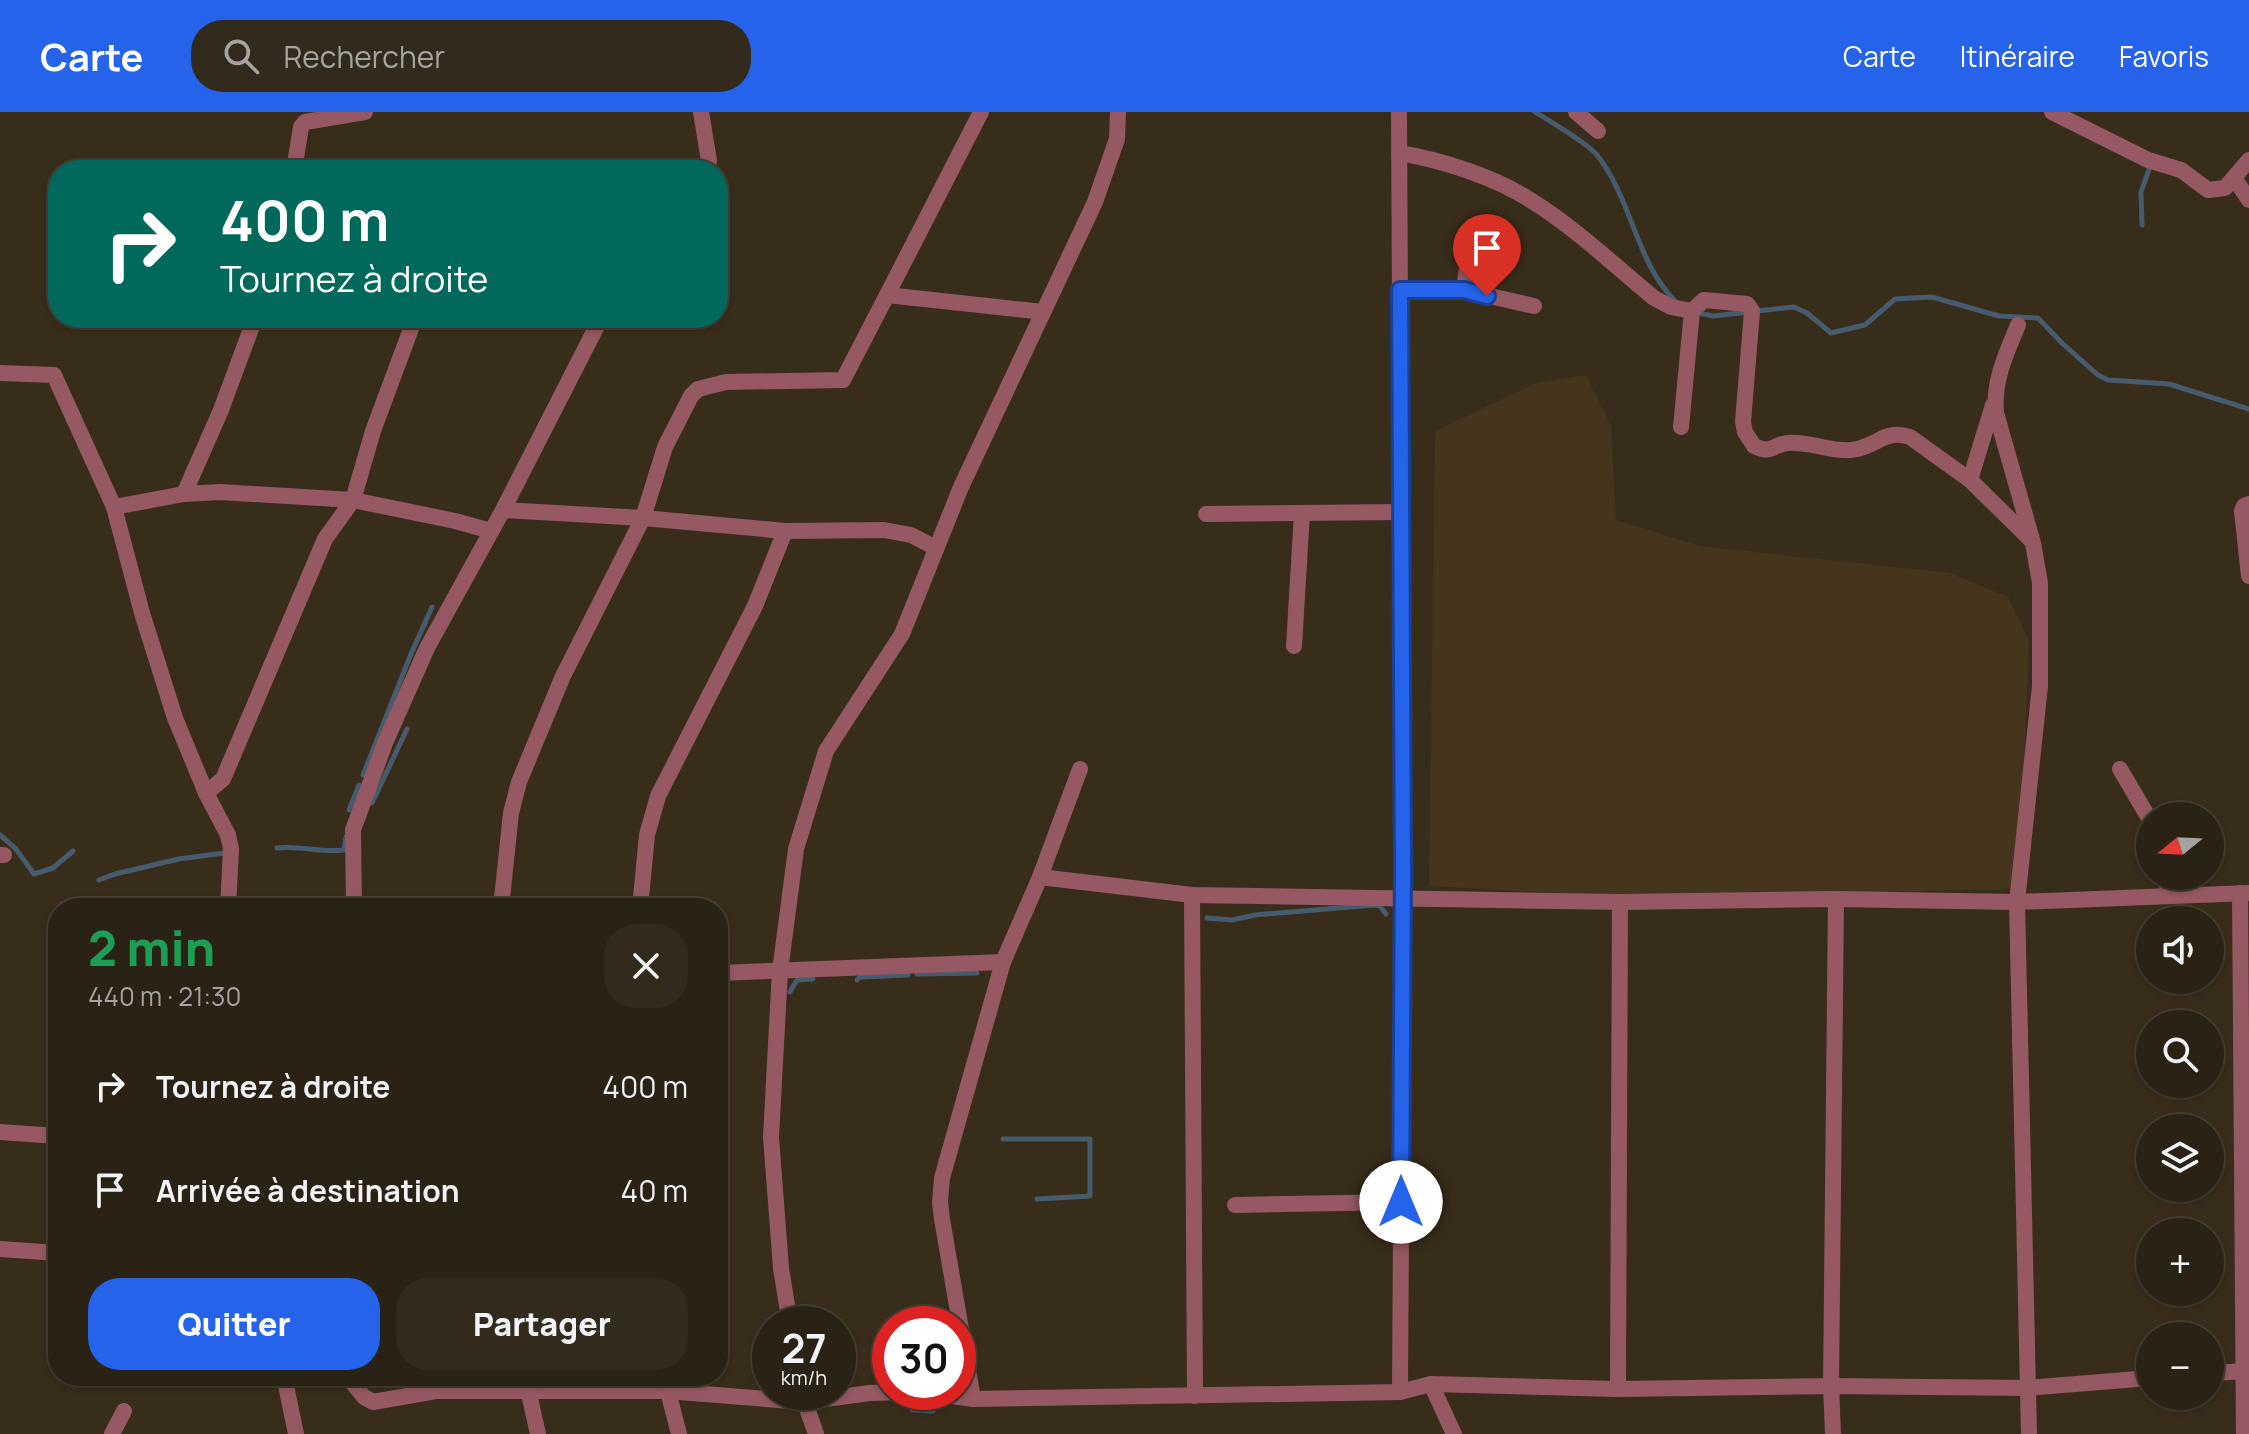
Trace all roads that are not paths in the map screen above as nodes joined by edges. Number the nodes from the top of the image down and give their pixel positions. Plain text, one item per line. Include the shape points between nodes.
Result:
1 (365, 112) edge
2 (701, 112) edge
3 (981, 112) edge
4 (1118, 112) edge
5 (1399, 112) edge
6 (1576, 112) edge
7 (2052, 112) edge
8 (1598, 131) dead end
9 (1399, 153) junction
10 (296, 160) edge
11 (709, 160) edge
12 (2249, 160) edge
13 (2234, 178) junction
14 (2249, 200) edge
15 (1472, 231) dead end
16 (1400, 290) junction
17 (1464, 290) junction
18 (887, 295) junction
19 (1534, 306) dead end
20 (1692, 311) junction
21 (1043, 312) junction
22 (2018, 325) dead end
23 (251, 328) edge
24 (411, 328) edge
25 (596, 328) edge
26 (0, 373) edge
27 (1997, 379) junction
28 (1681, 427) dead end
29 (1970, 480) junction
30 (184, 494) junction
31 (353, 500) junction
32 (2249, 504) edge
33 (114, 507) junction
34 (503, 510) junction
35 (1401, 512) junction
36 (1302, 513) junction
37 (1206, 514) dead end
38 (643, 518) junction
39 (491, 531) junction
40 (785, 531) junction
41 (2033, 543) junction
42 (936, 548) junction
43 (2249, 576) edge
44 (1294, 646) dead end
45 (1080, 769) dead end
46 (2120, 769) dead end
47 (206, 793) junction
48 (2139, 802) edge
49 (1040, 877) junction
50 (2168, 890) edge
51 (2244, 893) edge
52 (2168, 894) junction
53 (1192, 895) junction
54 (228, 898) edge
55 (354, 898) edge
56 (502, 898) edge
57 (641, 898) edge
58 (1403, 898) junction
59 (1836, 899) junction
60 (1620, 902) junction
61 (2017, 902) junction
62 (1003, 962) junction
63 (780, 971) junction
64 (728, 973) edge
65 (0, 1132) edge
66 (48, 1135) edge
67 (1401, 1202) junction
68 (1235, 1205) dead end
69 (0, 1249) edge
70 (48, 1252) edge
71 (787, 1306) edge
72 (957, 1306) edge
73 (2246, 1370) edge
74 (2224, 1372) edge
75 (2136, 1379) edge
76 (1431, 1384) junction
77 (286, 1386) edge
78 (355, 1386) edge
79 (527, 1386) edge
80 (625, 1386) edge
81 (667, 1386) edge
82 (695, 1386) edge
83 (1831, 1386) junction
84 (2027, 1388) junction
85 (1618, 1389) junction
86 (752, 1392) edge
87 (1400, 1392) junction
88 (528, 1393) junction
89 (1195, 1396) junction
90 (976, 1399) edge
91 (807, 1410) edge
92 (124, 1411) dead end
93 (112, 1434) edge
94 (296, 1434) edge
95 (538, 1434) edge
96 (679, 1434) edge
97 (816, 1434) edge
98 (1454, 1434) edge
99 (1833, 1434) edge
100 (2029, 1434) edge
101 (2244, 1434) edge

1 - 10 street via 305,122
2 - 11 street
3 - 18 street
4 - 21 street via 1117,139 1095,202
5 - 9 street
6 - 8 street
7 - 13 street via 2148,160 2181,170 2208,190 2225,188
9 - 16 street
9 - 20 street via 1443,162 1519,193 1654,298
12 - 13 street
13 - 14 street
15 - 17 street
16 - 17 street
16 - 35 street
17 - 19 street
18 - 21 street
18 - 38 street via 843,380 726,382 698,389 665,447
20 - 28 street
20 - 29 street via 1704,300 1750,307 1743,422 1754,446 1769,451 1791,443 1856,450 1899,433
21 - 42 street
22 - 27 street
23 - 30 street
24 - 31 street
25 - 34 street
26 - 33 street via 54,375
27 - 29 street
27 - 41 street via 1996,413
29 - 41 street
30 - 31 street
30 - 33 street
31 - 39 street
31 - 47 street via 325,539 223,779
32 - 43 street via 2242,511
33 - 47 street via 166,689
34 - 38 street
34 - 39 street
35 - 36 street
35 - 58 street
36 - 37 street
36 - 44 street
38 - 40 street
38 - 56 street via 563,676 519,782
39 - 55 street via 427,648 358,813 352,850
40 - 42 street via 899,531
40 - 57 street via 749,618 658,796 647,835
41 - 61 street via 2040,583 2040,686
42 - 63 street via 902,634 826,751 796,849
45 - 49 street
46 - 48 street
47 - 54 street via 230,842
49 - 53 street
49 - 62 street
50 - 52 street
51 - 52 street
51 - 73 street
52 - 61 street
53 - 58 street
53 - 89 street
58 - 60 street
58 - 67 street
59 - 60 street
59 - 61 street
59 - 83 street
60 - 85 street
61 - 84 street
62 - 63 street
62 - 72 street via 942,1178 940,1202
63 - 64 street
63 - 71 street via 771,1137
65 - 66 street
67 - 68 street
67 - 87 street
69 - 70 street
73 - 74 street
73 - 101 street
75 - 84 street
76 - 85 street
76 - 87 street
76 - 98 street
77 - 94 street
78 - 88 street via 373,1402 436,1391
79 - 88 street
80 - 88 street
81 - 96 street
82 - 86 street
83 - 84 street
83 - 85 street
83 - 99 street
84 - 100 street
87 - 89 street
88 - 95 street
89 - 90 street
91 - 97 street
92 - 93 street

